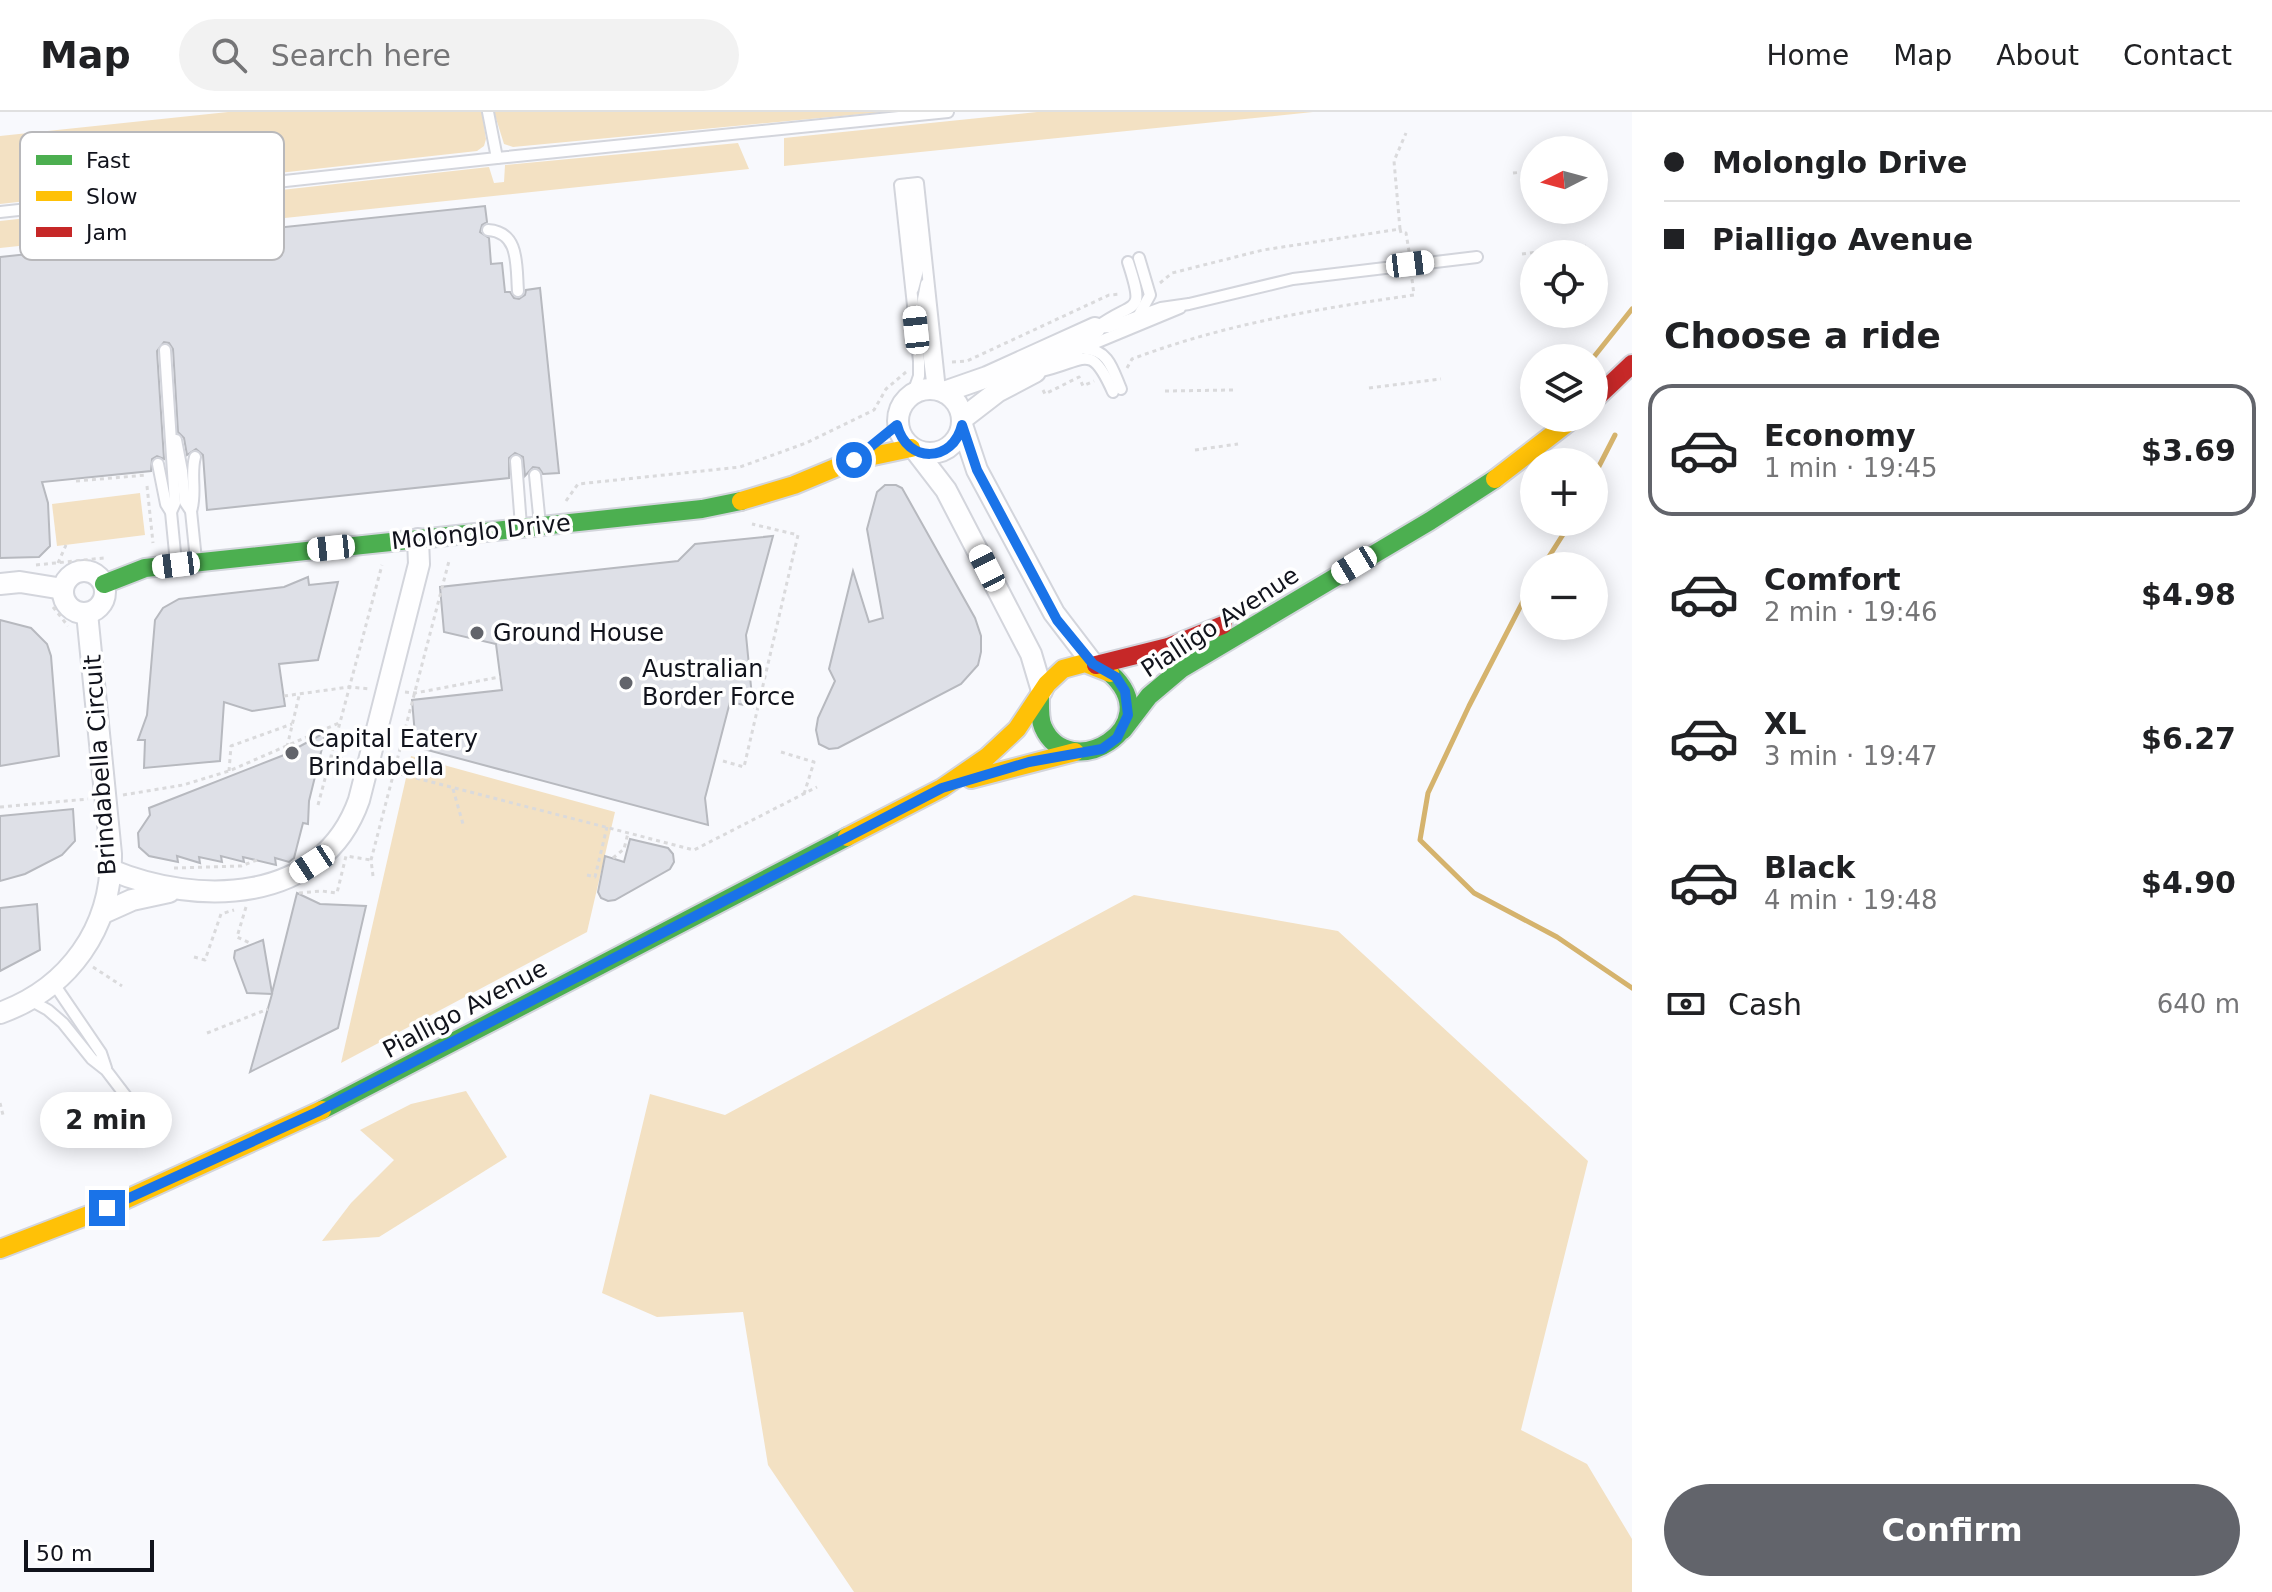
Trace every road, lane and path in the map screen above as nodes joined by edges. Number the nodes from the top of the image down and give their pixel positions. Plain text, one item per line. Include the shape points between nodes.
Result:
1 (488, 112) edge
2 (948, 112) edge
3 (497, 158) junction
4 (1520, 172) edge
5 (1513, 173) dead end
6 (284, 181) edge
7 (20, 210) edge
8 (0, 212) edge
9 (1400, 229) dead end
10 (488, 230) dead end
11 (1477, 257) dead end
12 (1410, 264) junction
13 (518, 291) dead end
14 (1189, 304) junction
15 (1134, 318) junction
16 (1095, 328) junction
17 (1017, 336) dead end
18 (165, 350) dead end
19 (1077, 350) junction
20 (1632, 364) edge
21 (1032, 365) junction
22 (1110, 374) junction
23 (1441, 379) dead end
24 (1608, 387) edge
25 (1369, 388) dead end
26 (1117, 390) dead end
27 (1233, 390) dead end
28 (932, 391) junction
29 (1165, 391) dead end
30 (172, 422) junction
31 (962, 422) junction
32 (897, 425) junction
33 (1558, 432) edge
34 (1238, 444) dead end
35 (913, 450) junction
36 (1195, 450) dead end
37 (195, 457) dead end
38 (854, 460) junction
39 (516, 461) dead end
40 (160, 469) joint
41 (146, 475) junction
42 (535, 475) dead end
43 (76, 481) dead end
44 (191, 511) junction
45 (171, 512) junction
46 (745, 522) dead end
47 (531, 527) junction
48 (418, 539) junction
49 (66, 545) dead end
50 (452, 549) dead end
51 (154, 552) dead end
52 (384, 557) dead end
53 (58, 563) dead end
54 (196, 563) junction
55 (176, 565) junction
56 (1354, 565) junction
57 (0, 584) edge
58 (104, 584) junction
59 (57, 597) junction
60 (87, 613) junction
61 (70, 628) dead end
62 (1095, 664) junction
63 (500, 677) dead end
64 (349, 687) junction
65 (415, 693) junction
66 (300, 694) junction
67 (1041, 694) junction
68 (284, 696) dead end
69 (339, 723) junction
70 (292, 724) junction
71 (1122, 730) junction
72 (287, 747) junction
73 (781, 752) dead end
74 (1075, 752) junction
75 (331, 756) junction
76 (723, 761) dead end
77 (367, 766) junction
78 (229, 771) junction
79 (393, 773) junction
80 (817, 787) dead end
81 (452, 788) junction
82 (942, 788) junction
83 (804, 794) junction
84 (106, 798) junction
85 (318, 805) dead end
86 (0, 807) edge
87 (463, 824) dead end
88 (607, 827) junction
89 (628, 833) junction
90 (613, 858) dead end
91 (257, 860) dead end
92 (371, 860) junction
93 (164, 868) dead end
94 (111, 870) junction
95 (587, 875) dead end
96 (373, 876) dead end
97 (181, 891) junction
98 (298, 893) dead end
99 (221, 903) dead end
100 (246, 906) dead end
101 (103, 913) junction
102 (221, 914) junction
103 (194, 957) dead end
104 (84, 971) dead end
105 (54, 984) junction
106 (122, 986) dead end
107 (30, 1000) junction
108 (268, 1009) dead end
109 (0, 1013) edge
110 (207, 1033) dead end
111 (106, 1070) junction
112 (0, 1103) edge
113 (135, 1108) dead end
114 (3, 1115) dead end
115 (0, 1249) edge

1 - 3 lane
2 - 3 lane
3 - 6 lane
4 - 5 path
7 - 8 lane
9 - 12 path via 1406,233
10 - 13 lane via 501,232 512,243
11 - 12 lane
12 - 14 lane via 1293,279
12 - 22 path via 1414,295 1296,312 1217,331 1132,359 1127,368
14 - 15 lane
14 - 19 lane
15 - 16 lane
15 - 16 lane via 1150,295 1133,260 1137,301 1131,310
16 - 21 street
17 - 21 path
18 - 30 lane
19 - 21 lane
19 - 22 lane via 1103,353
20 - 24 main road
21 - 22 lane via 1084,359
21 - 22 path via 1045,394 1079,377 1083,386
21 - 28 street
21 - 31 street
22 - 26 lane
23 - 25 path
27 - 29 path
28 - 28 lane via 922,305 928,278 909,184 912,299 920,371
28 - 31 street via 958,406
28 - 32 street via 900,407
30 - 44 lane
30 - 45 lane
31 - 35 street via 960,435 946,450
31 - 62 street via 977,470 1057,620
32 - 35 street
32 - 38 street, Molonglo Drive
33 - 56 main road, Pialligo Avenue via 1450,511
34 - 36 path
35 - 38 main road, Molonglo Drive
35 - 67 street via 946,490 1027,646
37 - 44 lane
38 - 47 main road, Molonglo Drive via 737,502
39 - 47 lane
40 - 41 path
40 - 45 lane
41 - 43 path
41 - 51 path
42 - 47 lane
44 - 54 lane
45 - 55 lane
46 - 76 path via 798,535 744,767
47 - 48 main road, Molonglo Drive
48 - 54 main road, Molonglo Drive
48 - 77 street via 419,564
49 - 53 path
50 - 65 path
52 - 64 path
54 - 55 main road, Molonglo Drive
55 - 58 main road, Molonglo Drive via 145,568
56 - 62 main road, Pialligo Avenue via 1183,641
56 - 71 main road, Pialligo Avenue via 1176,674 1155,690
57 - 59 street via 20,582
58 - 59 street via 85,571 71,575
58 - 60 street via 103,601
59 - 60 street
59 - 61 path
60 - 84 street, Brindabella Circuit
62 - 67 main road via 1067,666 1052,676
62 - 71 main road via 1116,677 1125,691 1128,715
63 - 65 path
64 - 66 path
64 - 69 path
65 - 79 path
66 - 68 path
66 - 70 path
67 - 74 main road via 1039,715 1045,732
67 - 82 main road, Pialligo Avenue via 998,748
69 - 72 path
69 - 75 path
70 - 72 path
70 - 78 path via 231,746
71 - 74 main road via 1102,749
72 - 78 path
73 - 83 path via 814,762
74 - 82 main road, Pialligo Avenue
75 - 77 path
75 - 85 path
77 - 79 path
77 - 97 street via 355,810 312,864 261,888
78 - 84 path
79 - 81 path
79 - 92 path
80 - 83 path
81 - 87 path
81 - 88 path
82 - 115 main road, Pialligo Avenue via 317,1112 107,1208
83 - 89 path via 694,850
84 - 86 path
84 - 94 street, Brindabella Circuit
88 - 89 path
88 - 95 path via 595,877
89 - 90 path via 624,849
91 - 93 path via 241,866
92 - 96 path
92 - 98 path via 346,856 337,893
94 - 97 street
94 - 101 street, Brindabella Circuit
97 - 101 street
99 - 102 path
100 - 102 path
101 - 105 street, Brindabella Circuit via 86,948
102 - 103 path via 205,960
104 - 106 path via 90,965
105 - 107 street, Brindabella Circuit
105 - 111 lane via 101,1053
107 - 109 street, Brindabella Circuit
107 - 111 lane via 58,1018
108 - 110 path
111 - 113 lane
112 - 114 path

